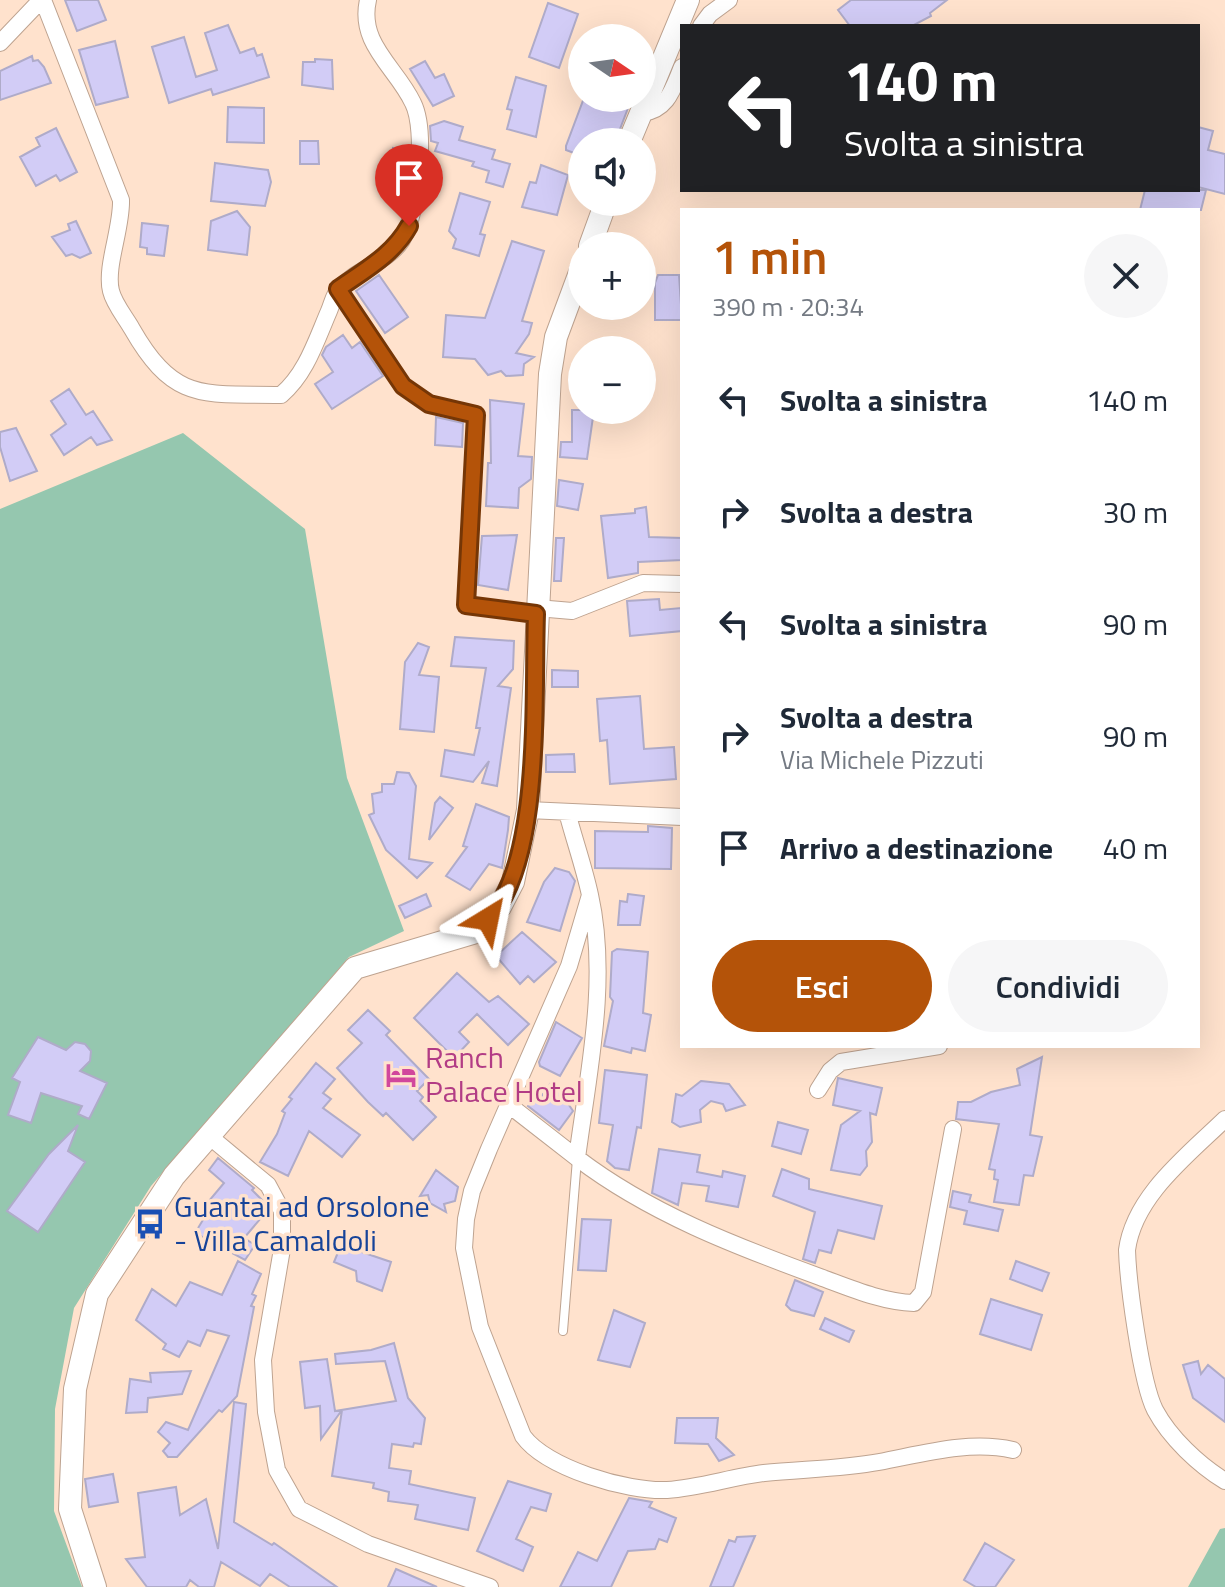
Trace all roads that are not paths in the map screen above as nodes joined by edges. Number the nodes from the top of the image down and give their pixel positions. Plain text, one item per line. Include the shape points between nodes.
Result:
1 (42, 0) edge
2 (368, 0) edge
3 (688, 0) edge
4 (729, 0) edge
5 (702, 24) edge
6 (0, 43) edge
7 (680, 71) edge
8 (642, 113) junction
9 (635, 128) edge
10 (338, 289) junction
11 (568, 305) edge
12 (680, 584) edge
13 (536, 611) junction
14 (528, 810) junction
15 (567, 812) junction
16 (680, 817) edge
17 (590, 895) junction
18 (927, 1048) edge
19 (818, 1090) dead end
20 (509, 1105) junction
21 (1225, 1119) edge
22 (953, 1129) dead end
23 (209, 1136) junction
24 (577, 1158) junction
25 (563, 1331) dead end
26 (1013, 1450) dead end
27 (1225, 1481) edge
28 (95, 1587) edge
29 (490, 1587) edge

1 - 6 street
1 - 10 street via 121,200 111,291 140,344 180,388 281,395 306,363
2 - 10 street via 368,37 413,103 420,127 414,202 399,244
3 - 8 street
4 - 5 street
7 - 8 street via 665,102
8 - 9 street
10 - 13 street via 403,386 429,404 476,415 466,605
11 - 13 street via 550,374
12 - 13 street via 643,583 572,611
13 - 14 street
14 - 15 street
14 - 23 street via 513,882 500,907 476,932 355,968
15 - 16 street
15 - 17 street
17 - 20 street via 569,966
17 - 24 street via 596,972 593,1039
18 - 19 street via 841,1062
20 - 24 street
20 - 26 street via 472,1191 464,1248 480,1327 523,1436 542,1456 613,1481 665,1490 973,1447
21 - 27 street via 1147,1202 1129,1233 1127,1250 1147,1387 1156,1411 1204,1468
22 - 24 street via 923,1292 914,1303 869,1294 756,1253 651,1207
23 - 28 street via 174,1176 97,1294 75,1389 70,1509
23 - 29 street via 268,1185 282,1211 282,1249 263,1360 277,1470 299,1509 368,1544
24 - 25 lane

